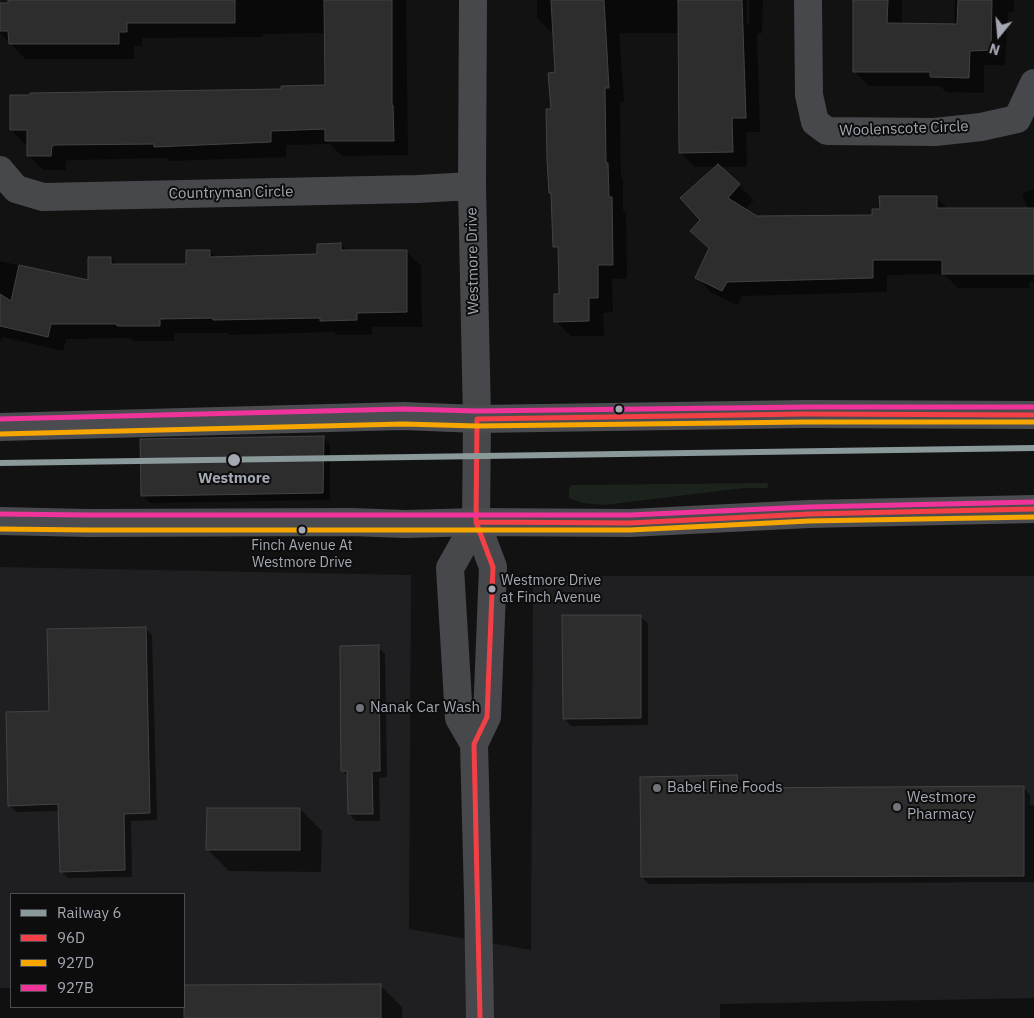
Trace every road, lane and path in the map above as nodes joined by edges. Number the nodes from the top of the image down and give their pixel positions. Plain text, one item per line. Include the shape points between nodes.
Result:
1 (473, 0) edge
2 (808, 0) edge
3 (1034, 83) edge
4 (0, 170) edge
5 (472, 186) junction
6 (1034, 415) edge
7 (478, 419) junction
8 (0, 427) edge
9 (1034, 509) edge
10 (0, 521) edge
11 (476, 522) junction
12 (474, 744) junction
13 (480, 1018) edge

1 - 5 street, Westmore Drive
2 - 3 street, Woolenscote Circle via 809,95 815,122 827,131 935,132 1017,119
4 - 5 street, Countryman Circle via 16,189 43,197
5 - 7 street, Westmore Drive
6 - 7 main road via 805,414
7 - 8 main road via 403,416
7 - 11 street, Westmore Drive
9 - 11 main road via 809,514 630,523
10 - 11 main road
11 - 12 street, Westmore Drive via 494,567 487,717
11 - 12 street, Westmore Drive via 450,568 459,718
12 - 13 street, Westmore Drive

